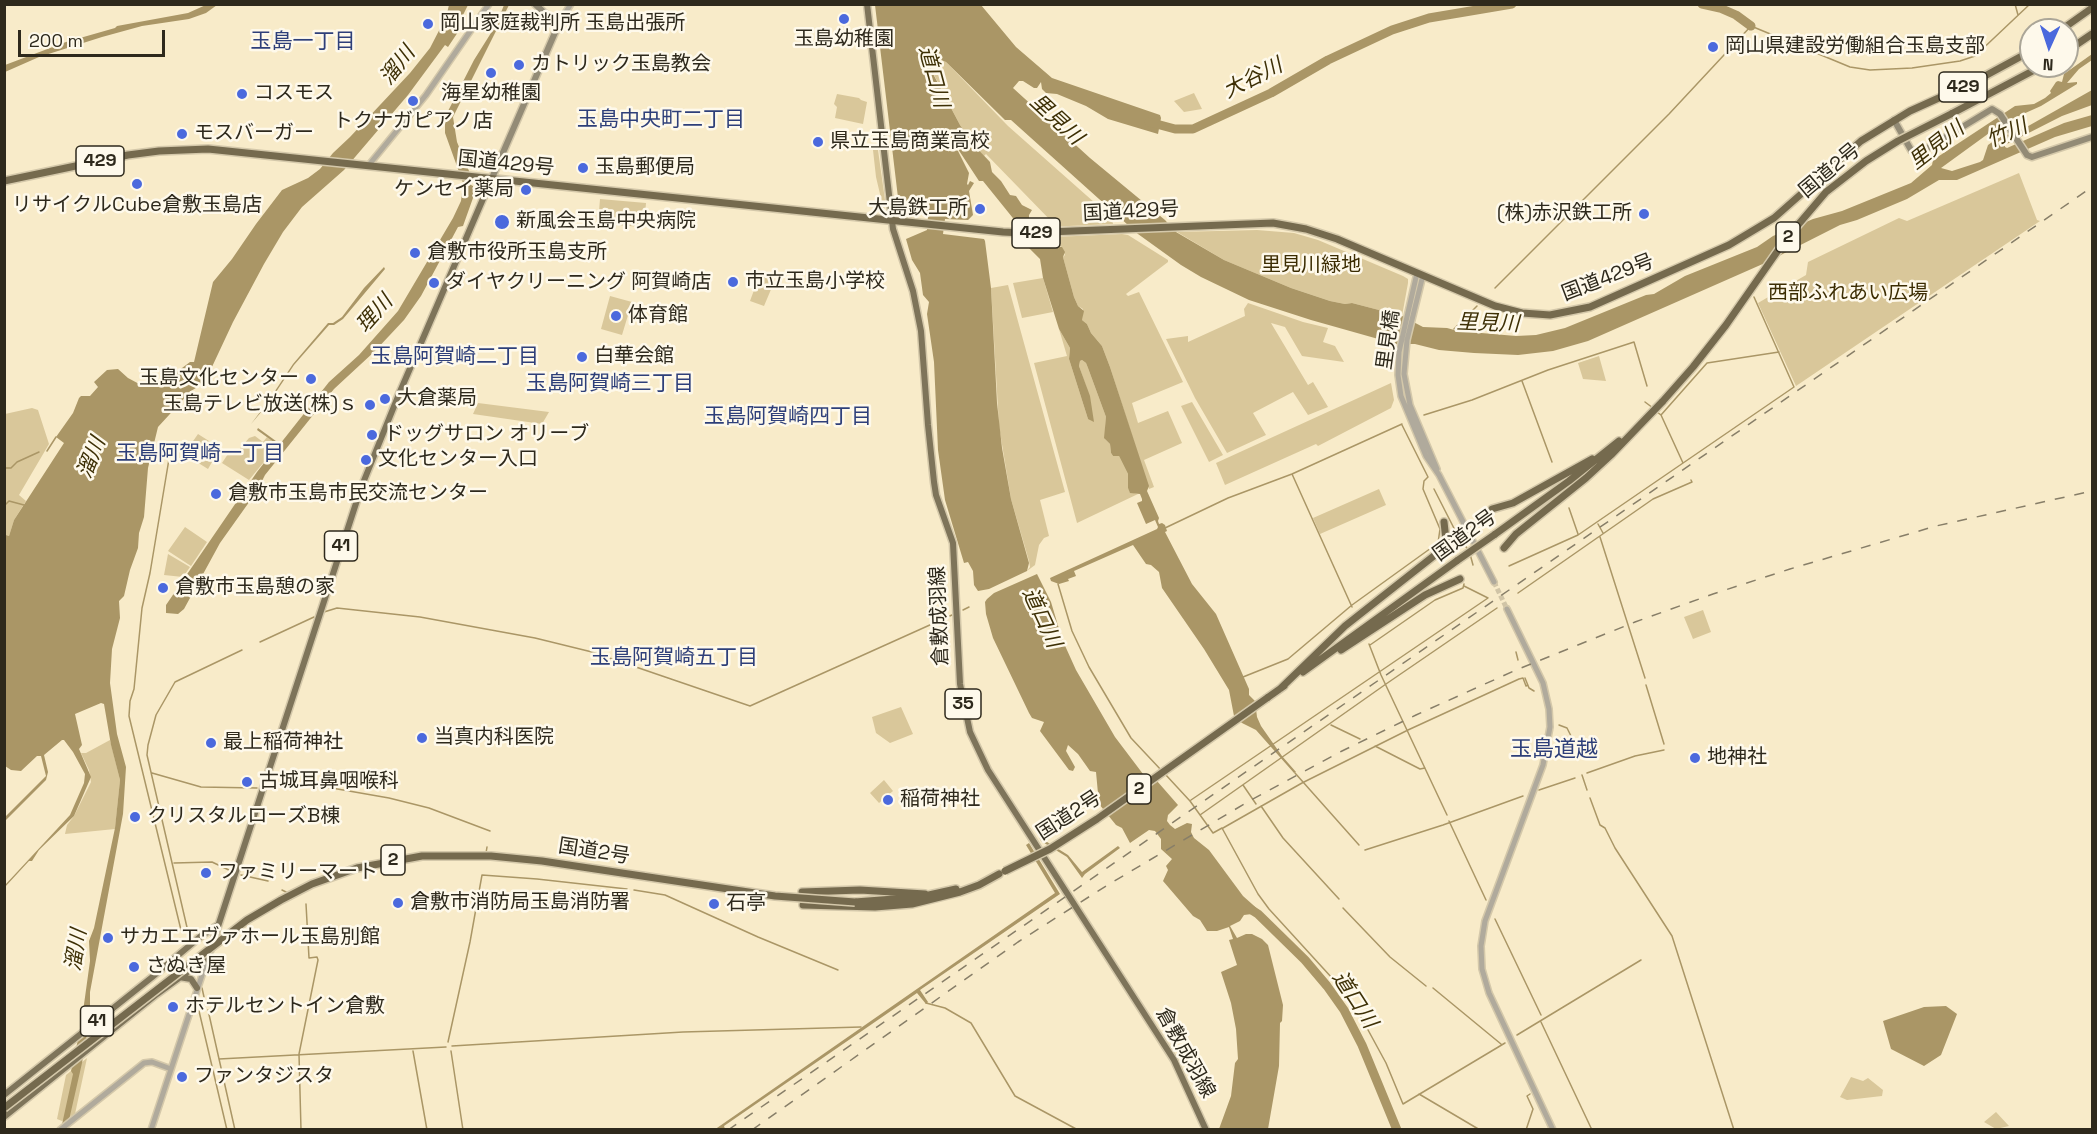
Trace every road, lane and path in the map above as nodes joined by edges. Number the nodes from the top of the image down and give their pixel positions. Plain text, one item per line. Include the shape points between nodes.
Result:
1 (489, 4) edge
2 (535, 4) edge
3 (571, 4) edge
4 (867, 4) edge
5 (2092, 8) edge
6 (2078, 18) edge
7 (560, 21) junction
8 (2092, 34) edge
9 (2079, 43) edge
10 (2019, 58) edge
11 (2019, 78) edge
12 (1894, 120) junction
13 (2092, 137) edge
14 (368, 166) junction
15 (492, 178) junction
16 (4, 182) edge
17 (892, 221) junction
18 (1419, 277) junction
19 (1648, 416) junction
20 (1612, 447) junction
21 (1492, 509) dead end
22 (1444, 522) dead end
23 (1504, 548) dead end
24 (1460, 579) dead end
25 (1494, 582) tunnel mouth
26 (1507, 609) tunnel mouth
27 (1311, 666) junction
28 (1281, 688) junction
29 (1002, 873) junction
30 (802, 892) dead end
31 (931, 895) junction
32 (803, 905) dead end
33 (218, 924) junction
34 (187, 947) junction
35 (208, 957) junction
36 (153, 977) junction
37 (179, 977) junction
38 (197, 988) junction
39 (162, 990) junction
40 (62, 1049) junction
41 (70, 1063) junction
42 (171, 1069) junction
43 (18, 1084) junction
44 (4, 1095) edge
45 (20, 1104) junction
46 (4, 1108) edge
47 (4, 1116) edge
48 (60, 1130) edge
49 (151, 1130) edge
50 (1206, 1130) edge
51 (1553, 1130) edge

1 - 14 street via 426,95
2 - 7 main road via 552,20
3 - 7 street
4 - 17 main road, 倉敷成羽線
5 - 6 highway
7 - 15 main road
8 - 9 highway
10 - 12 highway, 国道429号 / 429
11 - 19 highway, 国道2号 / 2, bridge via 1898,141 1826,192 1786,239 1700,358
12 - 13 main road via 1911,150 1921,152 1989,109 2000,114 2032,157
12 - 18 highway, 国道429号 / 429 via 1846,152 1790,205 1751,233 1590,308 1550,315 1522,313
14 - 15 highway, 国道429号 / 429
14 - 16 highway, 国道429号 / 429 via 208,149 159,151
15 - 17 highway, 国道429号 / 429
15 - 33 main road, 41 via 361,488
17 - 18 highway, 国道429号 / 429 via 1023,233 1258,223 1294,226 1336,239
17 - 50 main road, 倉敷成羽線 / 35 via 921,331 934,482 953,543 960,684 970,732 988,770 1174,1060
18 - 25 street, 里見橋 via 1401,339 1399,386 1426,456
19 - 20 highway, 国道2号 / 2
19 - 23 highway, 2 via 1586,478
20 - 21 highway, 2 via 1513,503
20 - 27 highway, 国道2号 / 2, bridge
22 - 28 highway, 2 via 1446,540 1435,555 1339,632
24 - 27 highway, 2 via 1425,595 1326,661
26 - 51 street via 1543,682 1550,727 1543,765 1485,921 1482,969 1489,993
27 - 28 highway, 国道2号 / 2
28 - 29 highway, 国道2号 / 2, bridge via 1097,819
29 - 31 highway, 国道2号 / 2
29 - 32 highway via 969,889 912,904
30 - 31 highway
31 - 46 highway, 国道2号 / 2, bridge via 855,902 775,896 482,855 422,856 357,868 312,884 247,920
33 - 34 main road, 41
33 - 35 main road, 41
34 - 35 main road
34 - 36 main road, 41
35 - 37 main road, 41
35 - 38 street
36 - 39 main road
36 - 40 main road, 41
37 - 38 main road via 191,979
37 - 39 main road, 41
38 - 42 street
39 - 41 main road, 41
40 - 41 main road
40 - 43 main road, 41
41 - 45 main road, 41
42 - 48 street via 144,1063
42 - 49 street
43 - 44 main road, 41
43 - 45 main road
45 - 47 main road, 41

